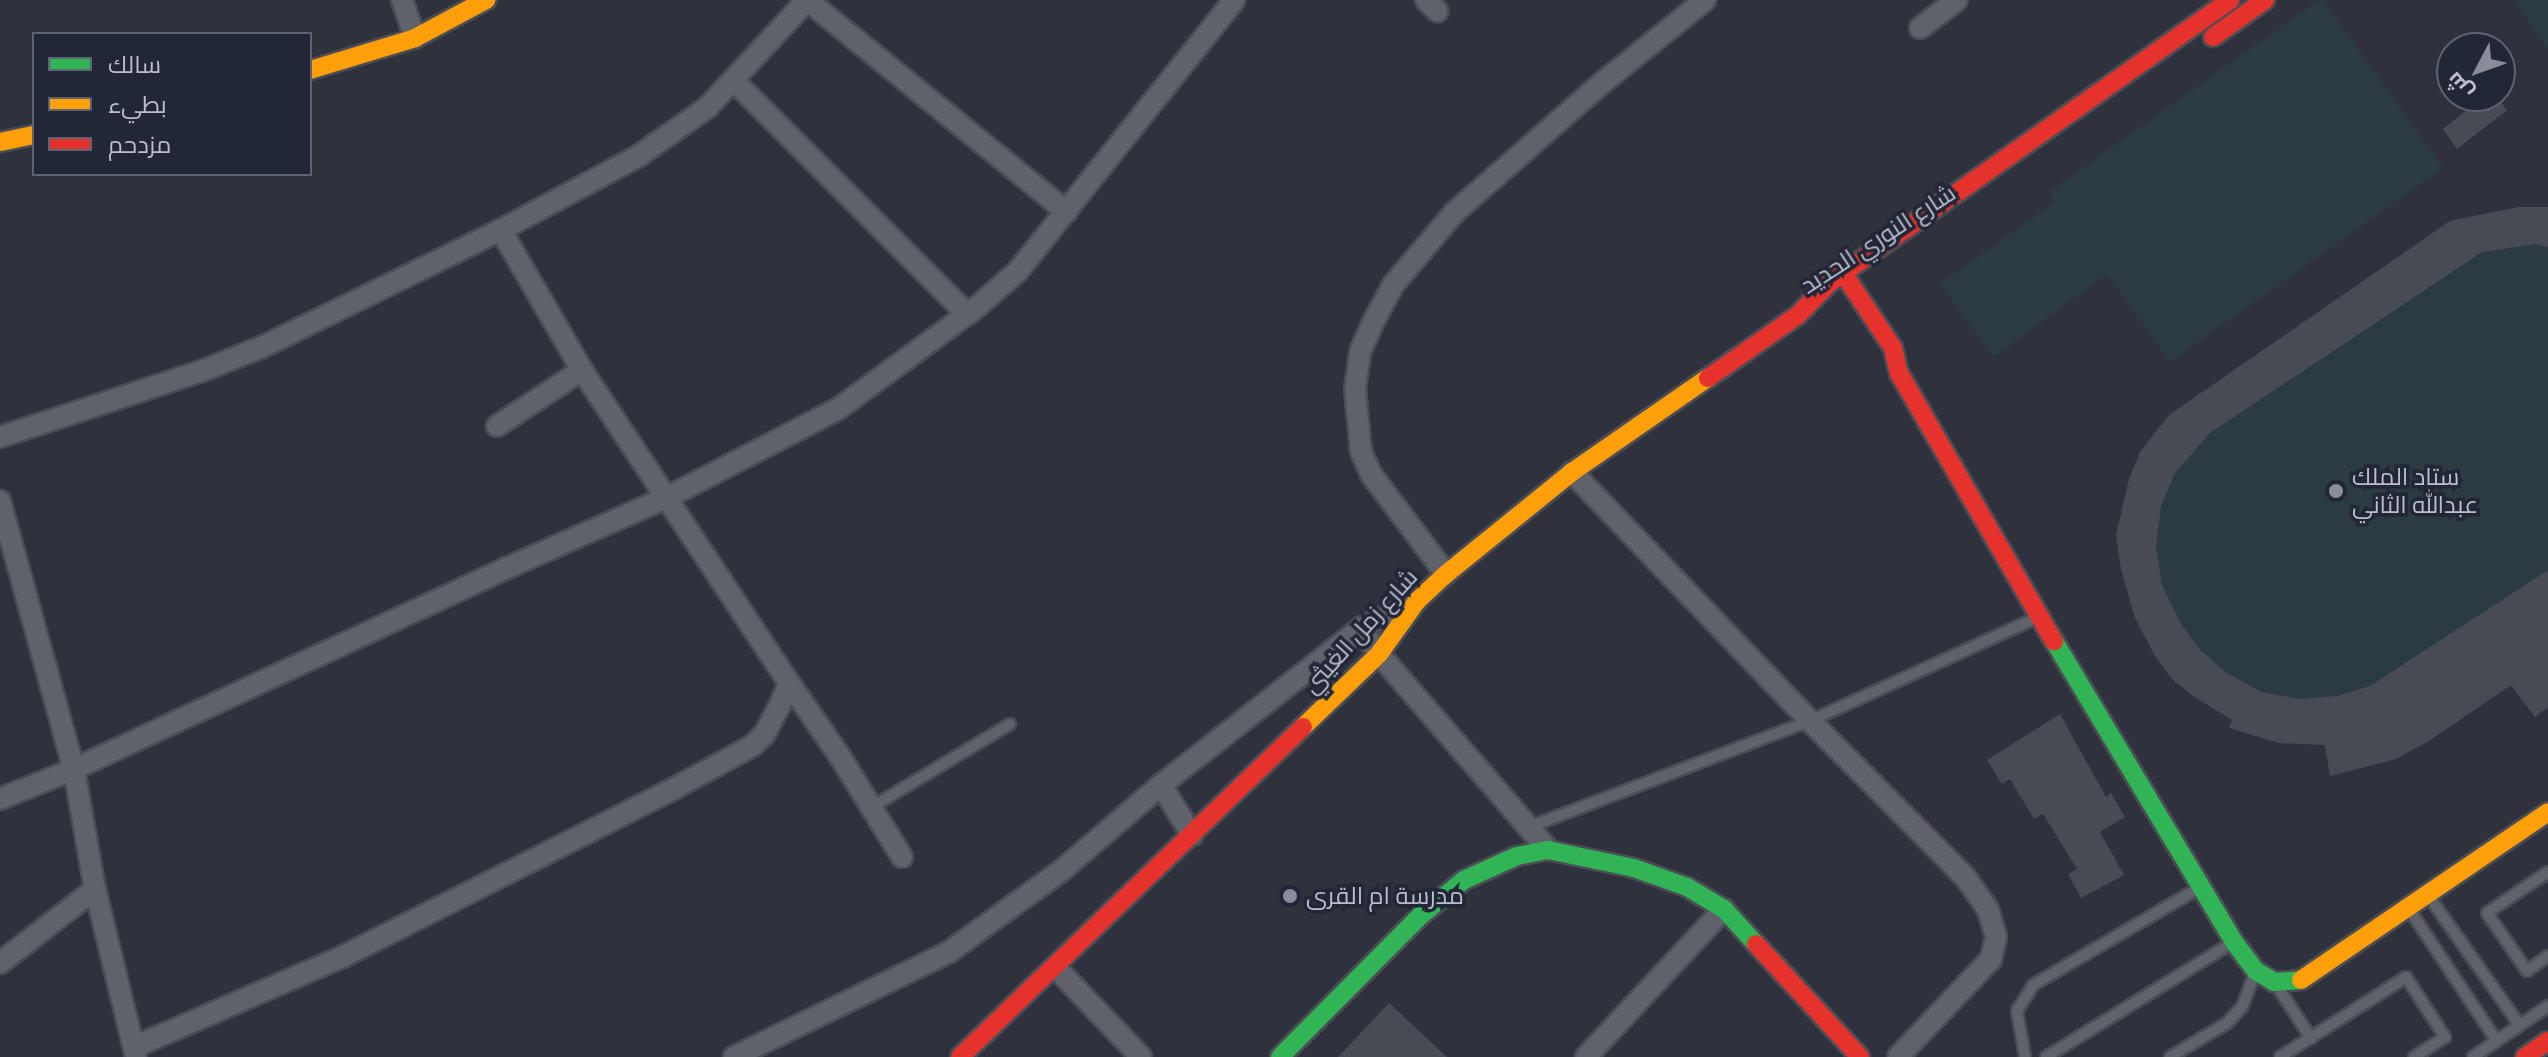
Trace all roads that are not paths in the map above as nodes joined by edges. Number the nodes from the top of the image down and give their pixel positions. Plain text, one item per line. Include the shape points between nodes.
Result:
1 (402, 0) edge
2 (486, 0) edge
3 (1234, 0) edge
4 (1705, 0) edge
5 (1957, 0) edge
6 (2230, 0) edge
7 (2265, 0) edge
8 (1920, 28) dead end
9 (415, 38) junction
10 (2194, 50) dead end
11 (312, 69) edge
12 (734, 81) junction
13 (32, 135) edge
14 (0, 142) edge
15 (1067, 212) junction
16 (1945, 225) dead end
17 (501, 230) junction
18 (1841, 286) junction
19 (967, 314) junction
20 (1798, 315) joint
21 (582, 370) junction
22 (497, 426) dead end
23 (0, 437) edge
24 (1572, 472) junction
25 (668, 497) junction
26 (0, 501) edge
27 (1446, 574) junction
28 (1417, 601) junction
29 (2040, 617) junction
30 (1361, 628) junction
31 (1379, 654) junction
32 (789, 683) junction
33 (1810, 721) junction
34 (1010, 724) dead end
35 (74, 769) junction
36 (1161, 785) junction
37 (0, 799) edge
38 (872, 807) junction
39 (2548, 812) edge
40 (1529, 827) junction
41 (1192, 835) junction
42 (1548, 850) junction
43 (902, 857) dead end
44 (2548, 872) edge
45 (2201, 887) junction
46 (95, 889) junction
47 (2428, 894) junction
48 (2408, 907) junction
49 (1724, 909) junction
50 (2234, 942) junction
51 (2548, 956) edge
52 (0, 963) edge
53 (1056, 968) junction
54 (2256, 971) junction
55 (2274, 982) junction
56 (2548, 1006) edge
57 (2519, 1024) junction
58 (2311, 1038) junction
59 (2496, 1040) junction
60 (2548, 1041) edge
61 (135, 1052) edge
62 (2529, 1056) edge
63 (734, 1057) edge
64 (960, 1057) edge
65 (1141, 1057) edge
66 (1280, 1057) edge
67 (1586, 1057) edge
68 (1860, 1057) edge
69 (1898, 1057) edge
70 (2025, 1057) edge
71 (2046, 1057) edge
72 (2170, 1057) edge
73 (2280, 1057) edge
74 (2414, 1057) edge
75 (2473, 1057) edge

1 - 9 street
2 - 9 street
3 - 15 street
4 - 27 street via 1454,213 1393,285 1360,352 1355,389 1361,452 1371,474
5 - 8 street
6 - 18 street, شارع النوري الحديد
7 - 10 street
9 - 11 street
12 - 15 street via 807,0
12 - 17 street via 671,136
12 - 19 street
13 - 14 street
15 - 19 street via 1018,271
16 - 18 street, شارع النوري الحديد
17 - 21 street
17 - 23 street via 262,347
18 - 20 street, شارع النوري الحديد via 1816,312
18 - 29 street via 1879,357 1899,373
19 - 25 street via 838,409
20 - 24 street, شارع زمل الغيثي
21 - 22 street
21 - 25 street
24 - 27 street, شارع زمل الغيثي
24 - 33 street
25 - 32 street
25 - 35 street
26 - 35 street
27 - 28 street, شارع زمل الغيثي
28 - 30 street
28 - 31 street, شارع زمل الغيثي
29 - 33 lane
29 - 45 street
30 - 31 street
30 - 36 street
31 - 40 street
31 - 41 street, شارع زمل الغيثي
32 - 38 street
32 - 61 street via 771,724 752,746 382,937
33 - 40 lane
33 - 69 street via 1966,878 1994,922 1991,959
34 - 38 lane
35 - 37 street
35 - 46 street
36 - 41 street
36 - 63 street via 1061,871 949,952
38 - 43 street
39 - 47 street
40 - 42 street
41 - 53 street, شارع زمل الغيثي
42 - 49 street via 1634,868 1687,887
42 - 66 street via 1506,860 1464,880 1420,916
44 - 51 lane via 2487,913 2527,971
45 - 50 street
45 - 70 lane via 2033,985 2017,1011
46 - 52 street
46 - 61 street
47 - 48 street
47 - 57 lane
48 - 55 street via 2309,976 2293,983
48 - 59 lane
49 - 67 street
49 - 68 street
50 - 54 street
50 - 71 lane
53 - 64 street, شارع زمل الغيثي
53 - 65 street
54 - 55 street
54 - 72 lane via 2242,1007 2227,1023
55 - 58 lane
56 - 57 lane
57 - 59 lane
58 - 73 lane
58 - 74 lane via 2406,977 2445,1037
59 - 75 lane
60 - 62 street

